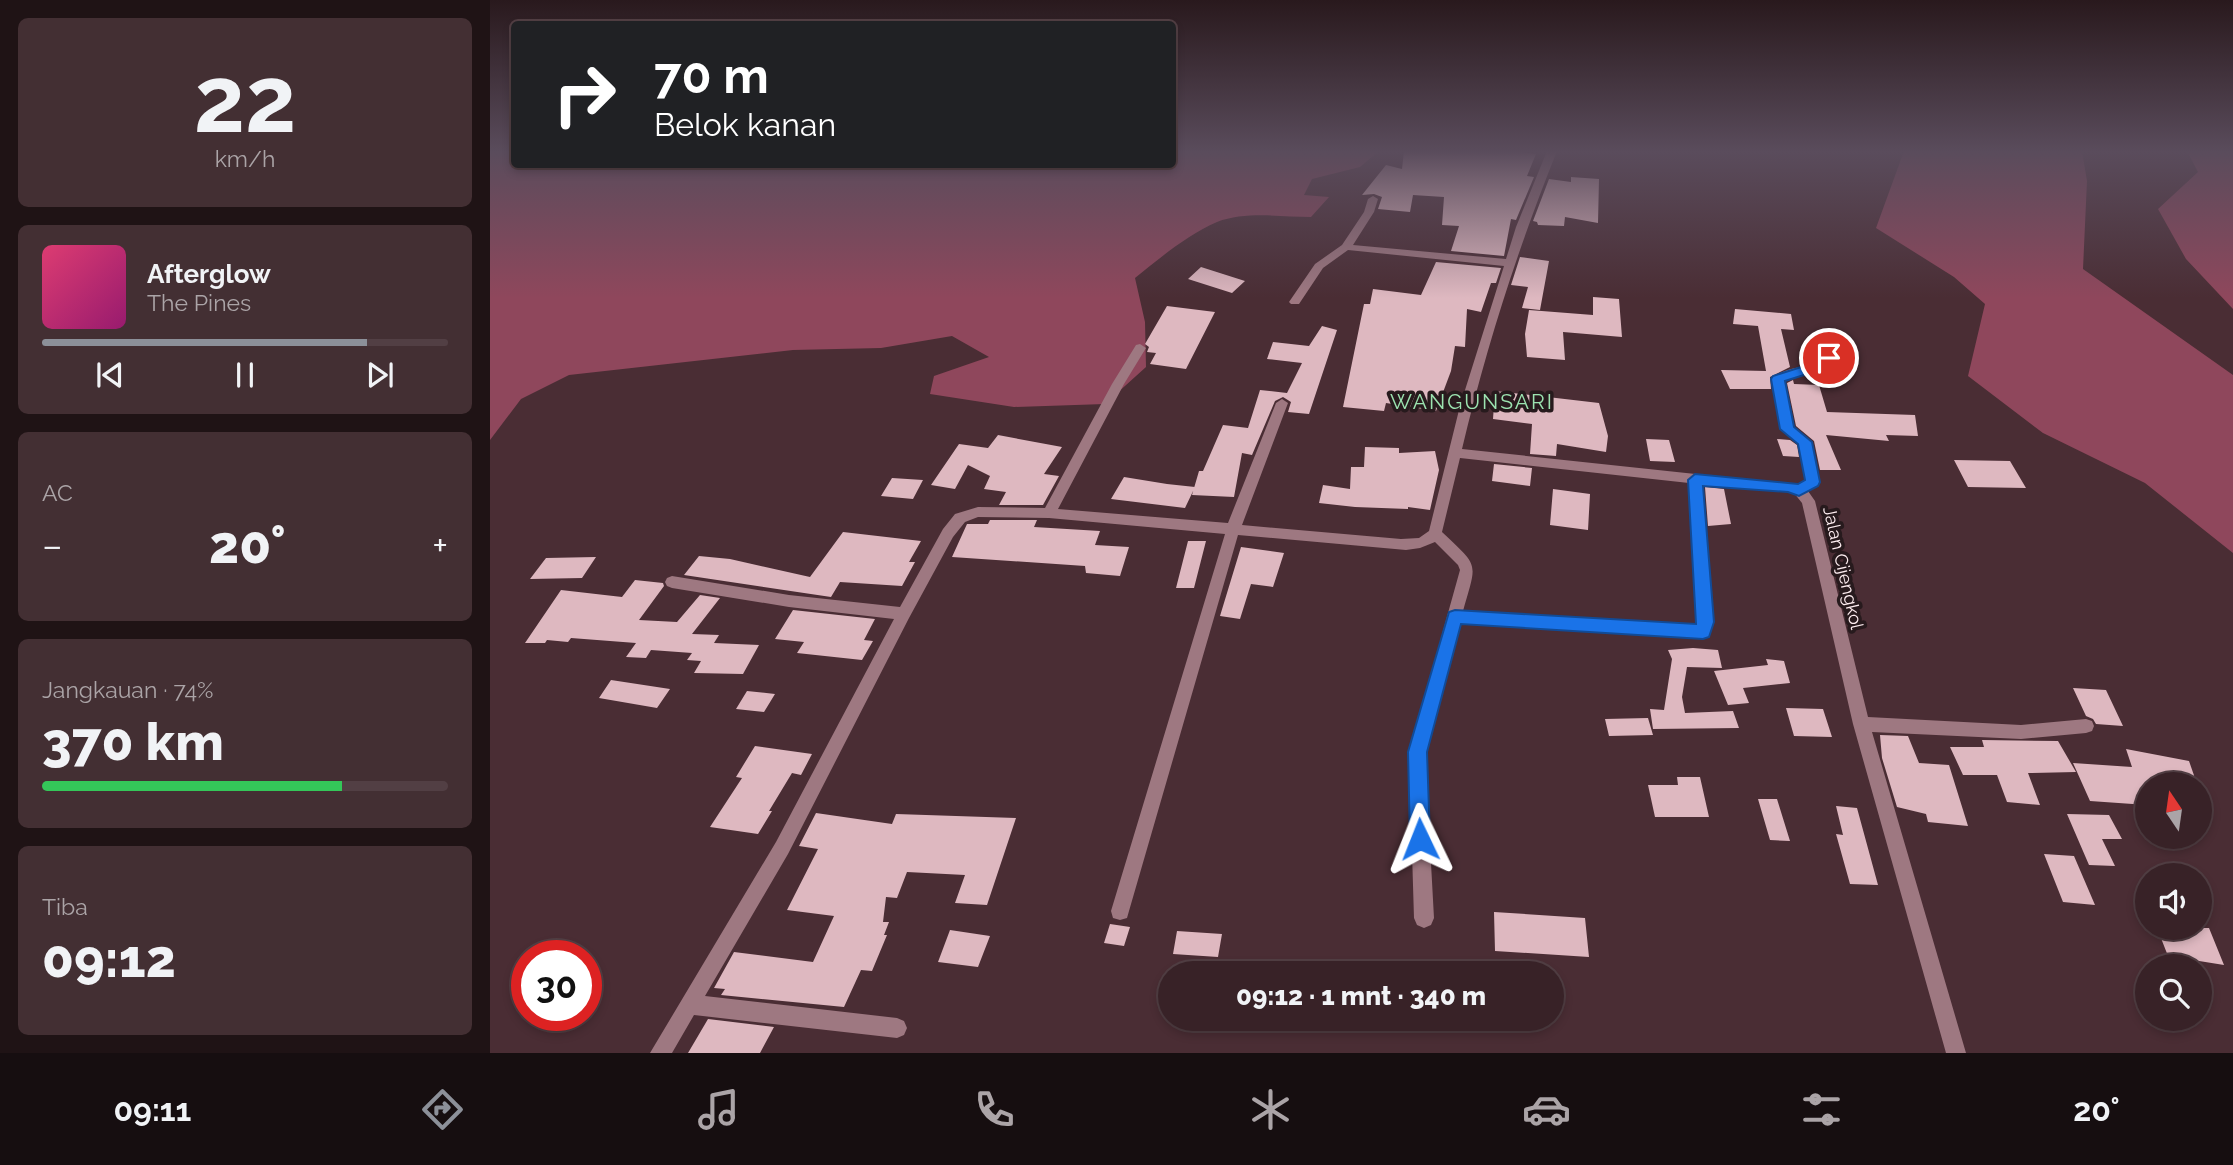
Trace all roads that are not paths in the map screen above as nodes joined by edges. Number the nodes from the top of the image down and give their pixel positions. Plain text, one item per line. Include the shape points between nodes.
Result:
1 (1373, 200) edge
2 (1532, 200) edge
3 (1346, 247) junction
4 (1510, 263) junction
5 (1295, 302) dead end
6 (1836, 346) dead end
7 (1140, 348) dead end
8 (1282, 403) dead end
9 (1456, 453) junction
10 (1695, 480) junction
11 (1799, 490) junction
12 (1049, 513) junction
13 (1233, 529) junction
14 (1435, 533) junction
15 (672, 582) dead end
16 (904, 614) junction
17 (1455, 617) junction
18 (1861, 724) junction
19 (2086, 726) dead end
20 (1120, 911) dead end
21 (1424, 918) dead end
22 (689, 1004) junction
23 (897, 1028) dead end
24 (660, 1053) edge
25 (1956, 1053) edge

1 - 3 street
2 - 4 street
3 - 4 street
3 - 5 street via 1319,266
4 - 9 street
6 - 11 street via 1821,365 1778,379 1788,429 1805,442 1813,482
7 - 12 street
8 - 13 street
9 - 10 street
9 - 14 street
10 - 11 street
10 - 17 street via 1706,622 1703,632
11 - 18 street, Jalan Cijengkol via 1808,502
12 - 13 street
12 - 16 street via 978,512 960,518
13 - 14 street via 1414,544 1430,540
13 - 20 street
14 - 17 street via 1465,562 1467,570
15 - 16 street
16 - 22 street via 782,848
17 - 21 street via 1417,752
18 - 19 street via 2021,732
18 - 25 street, Jalan Cijengkol
22 - 23 street
22 - 24 street

